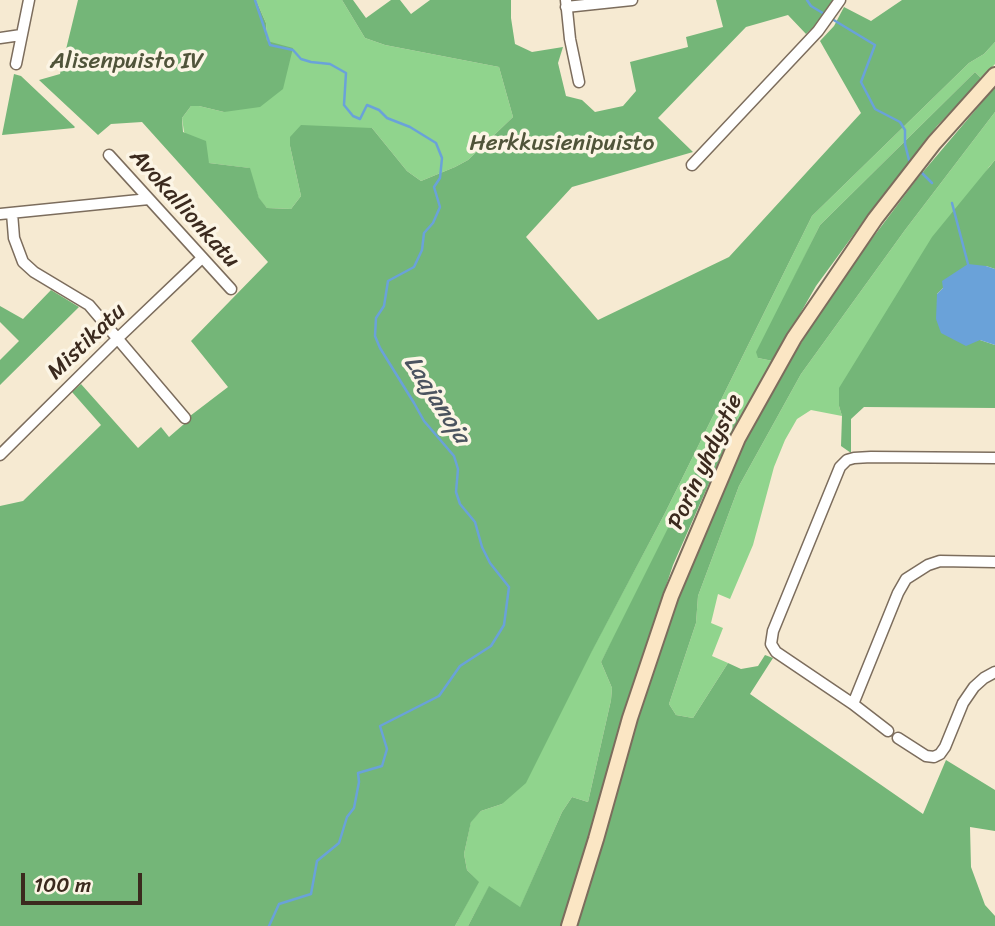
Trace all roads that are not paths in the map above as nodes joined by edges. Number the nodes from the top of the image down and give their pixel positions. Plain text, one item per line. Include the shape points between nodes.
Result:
1 (29, 0) edge
2 (632, 0) edge
3 (840, 0) edge
4 (566, 4) edge
5 (21, 35) junction
6 (0, 38) edge
7 (16, 64) dead end
8 (995, 75) edge
9 (579, 82) dead end
10 (109, 155) dead end
11 (692, 164) dead end
12 (149, 199) junction
13 (12, 213) junction
14 (0, 214) edge
15 (202, 258) junction
16 (231, 289) dead end
17 (117, 338) junction
18 (185, 418) dead end
19 (0, 455) edge
20 (995, 458) edge
21 (995, 562) edge
22 (995, 672) edge
23 (853, 704) junction
24 (888, 731) dead end
25 (898, 738) dead end
26 (569, 926) edge

1 - 5 street
2 - 4 street
3 - 11 street via 818,31
4 - 9 street
5 - 6 street
5 - 7 street
8 - 26 main road, Porin yhdystie via 875,219 794,338 738,438 671,596
10 - 12 street, Avokallionkatu
12 - 13 street
12 - 15 street, Avokallionkatu
13 - 14 street
13 - 17 street via 14,238 23,262 89,305
15 - 16 street, Avokallionkatu
15 - 17 street, Mistikatu
17 - 18 street
17 - 19 street, Mistikatu
20 - 23 street via 854,458 840,467 771,643 776,652
21 - 23 street via 940,561 906,579
22 - 25 street via 974,687 963,703 940,754 926,756
23 - 24 street

